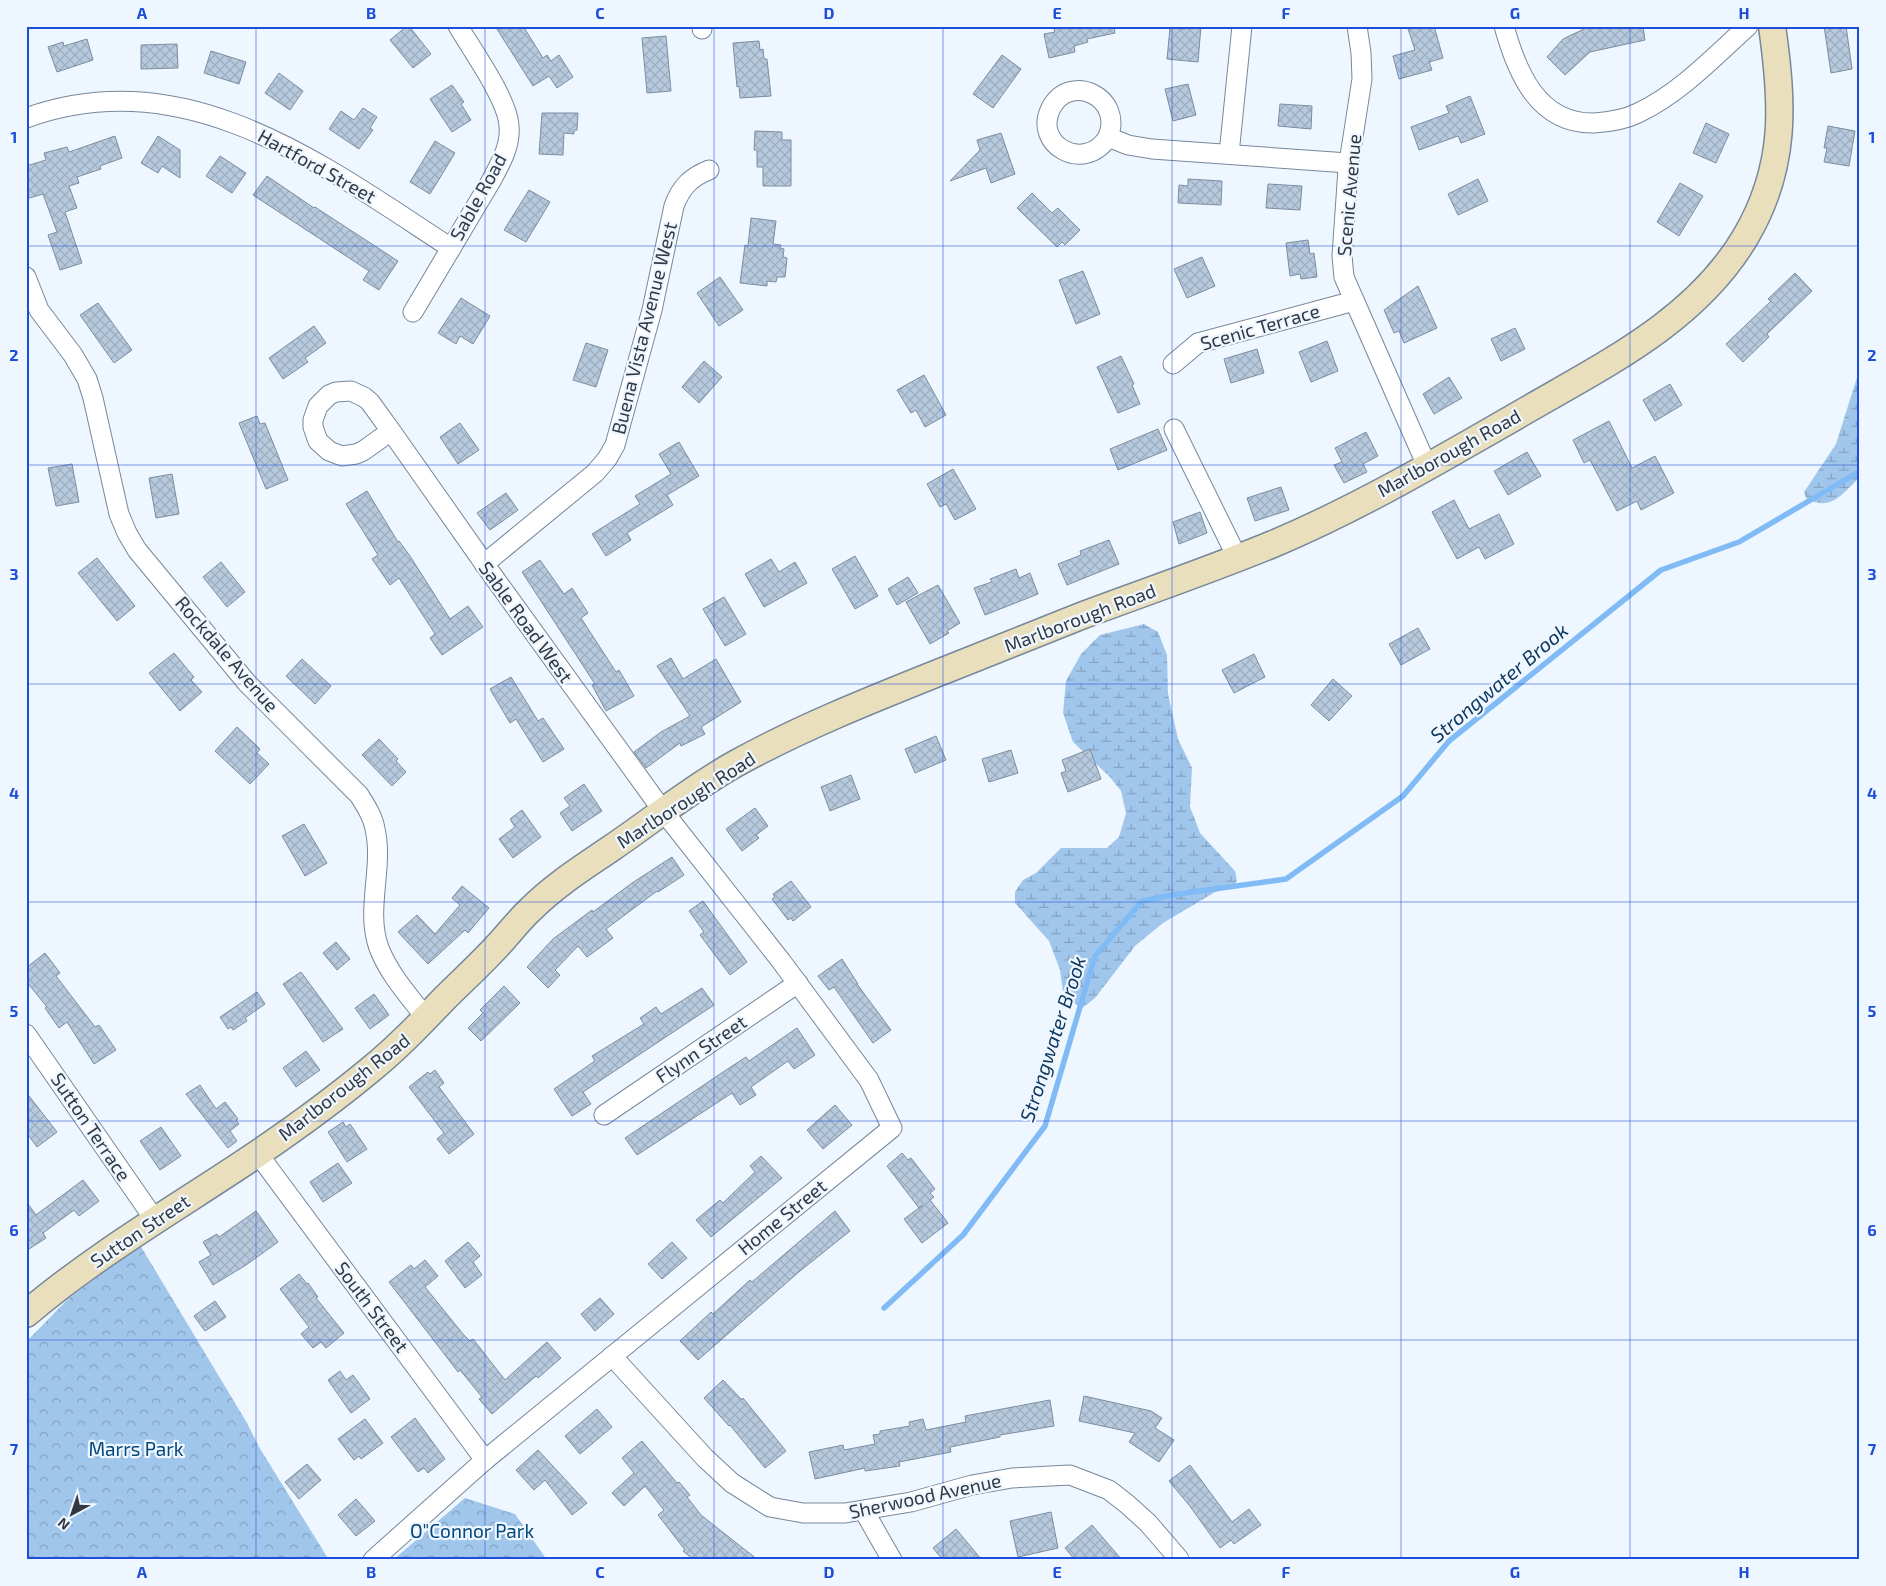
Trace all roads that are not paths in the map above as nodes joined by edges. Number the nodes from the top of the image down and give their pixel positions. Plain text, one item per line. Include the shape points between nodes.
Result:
1 (458, 26) edge
2 (1242, 26) edge
3 (1357, 26) edge
4 (1504, 26) edge
5 (1748, 26) edge
6 (1772, 26) edge
7 (26, 118) edge
8 (1108, 137) dead end
9 (1229, 154) junction
10 (1348, 163) junction
11 (709, 170) dead end
12 (451, 248) junction
13 (26, 277) edge
14 (30, 299) edge
15 (1354, 301) junction
16 (413, 312) dead end
17 (1173, 364) dead end
18 (1174, 429) dead end
19 (391, 431) dead end
20 (1427, 466) junction
21 (1237, 557) junction
22 (484, 564) junction
23 (663, 811) junction
24 (798, 984) junction
25 (426, 1018) junction
26 (26, 1034) edge
27 (604, 1115) dead end
28 (258, 1154) junction
29 (155, 1220) junction
30 (26, 1314) edge
31 (612, 1356) junction
32 (486, 1460) junction
33 (864, 1511) junction
34 (1179, 1559) edge
35 (373, 1560) edge
36 (892, 1560) edge

1 - 12 street, Sable Road via 496,90 509,126 503,159
2 - 9 street
3 - 10 street, Scenic Avenue via 1362,79
4 - 5 street via 1522,75 1540,103 1560,117 1582,123 1611,122 1638,114 1692,78
6 - 20 street, Marlborough Road via 1780,94 1780,134 1773,170 1766,195 1746,236 1717,276 1659,330 1624,354
7 - 12 street, Hartford Street via 74,104 110,101 146,103 210,115 239,124 294,149
8 - 9 street via 1138,147
9 - 10 street
10 - 15 street, Scenic Avenue via 1342,256 1344,277
11 - 22 street, Buena Vista Avenue West via 688,182 674,206 652,310 614,445 607,459 595,473
12 - 16 street, Sable Road
13 - 14 street, Rockdale Avenue
14 - 25 street, Rockdale Avenue via 73,355 87,380 120,514 137,550 248,683 359,795 370,812 378,850 374,904 379,947 388,967
15 - 17 street, Scenic Terrace via 1198,342
15 - 20 street, Scenic Avenue
18 - 21 street
19 - 22 street, Sable Road West
20 - 21 street, Marlborough Road via 1336,516
21 - 23 street, Marlborough Road via 859,704 735,764
22 - 23 street, Sable Road West
23 - 24 street, Home Street
23 - 25 street, Marlborough Road via 545,895
24 - 27 street, Flynn Street
24 - 31 street, Home Street via 869,1080 892,1128
25 - 28 street, Marlborough Road via 391,1054
26 - 29 street, Sutton Terrace
28 - 29 street, Sutton Street
28 - 32 street, South Street
29 - 30 street, Sutton Street
31 - 32 street, Home Street
31 - 33 street, Sherwood Avenue via 705,1458 751,1496 770,1507 803,1513
32 - 35 street, Home Street
33 - 34 street, Sherwood Avenue via 1012,1478 1070,1475 1109,1490 1148,1523
33 - 36 street

